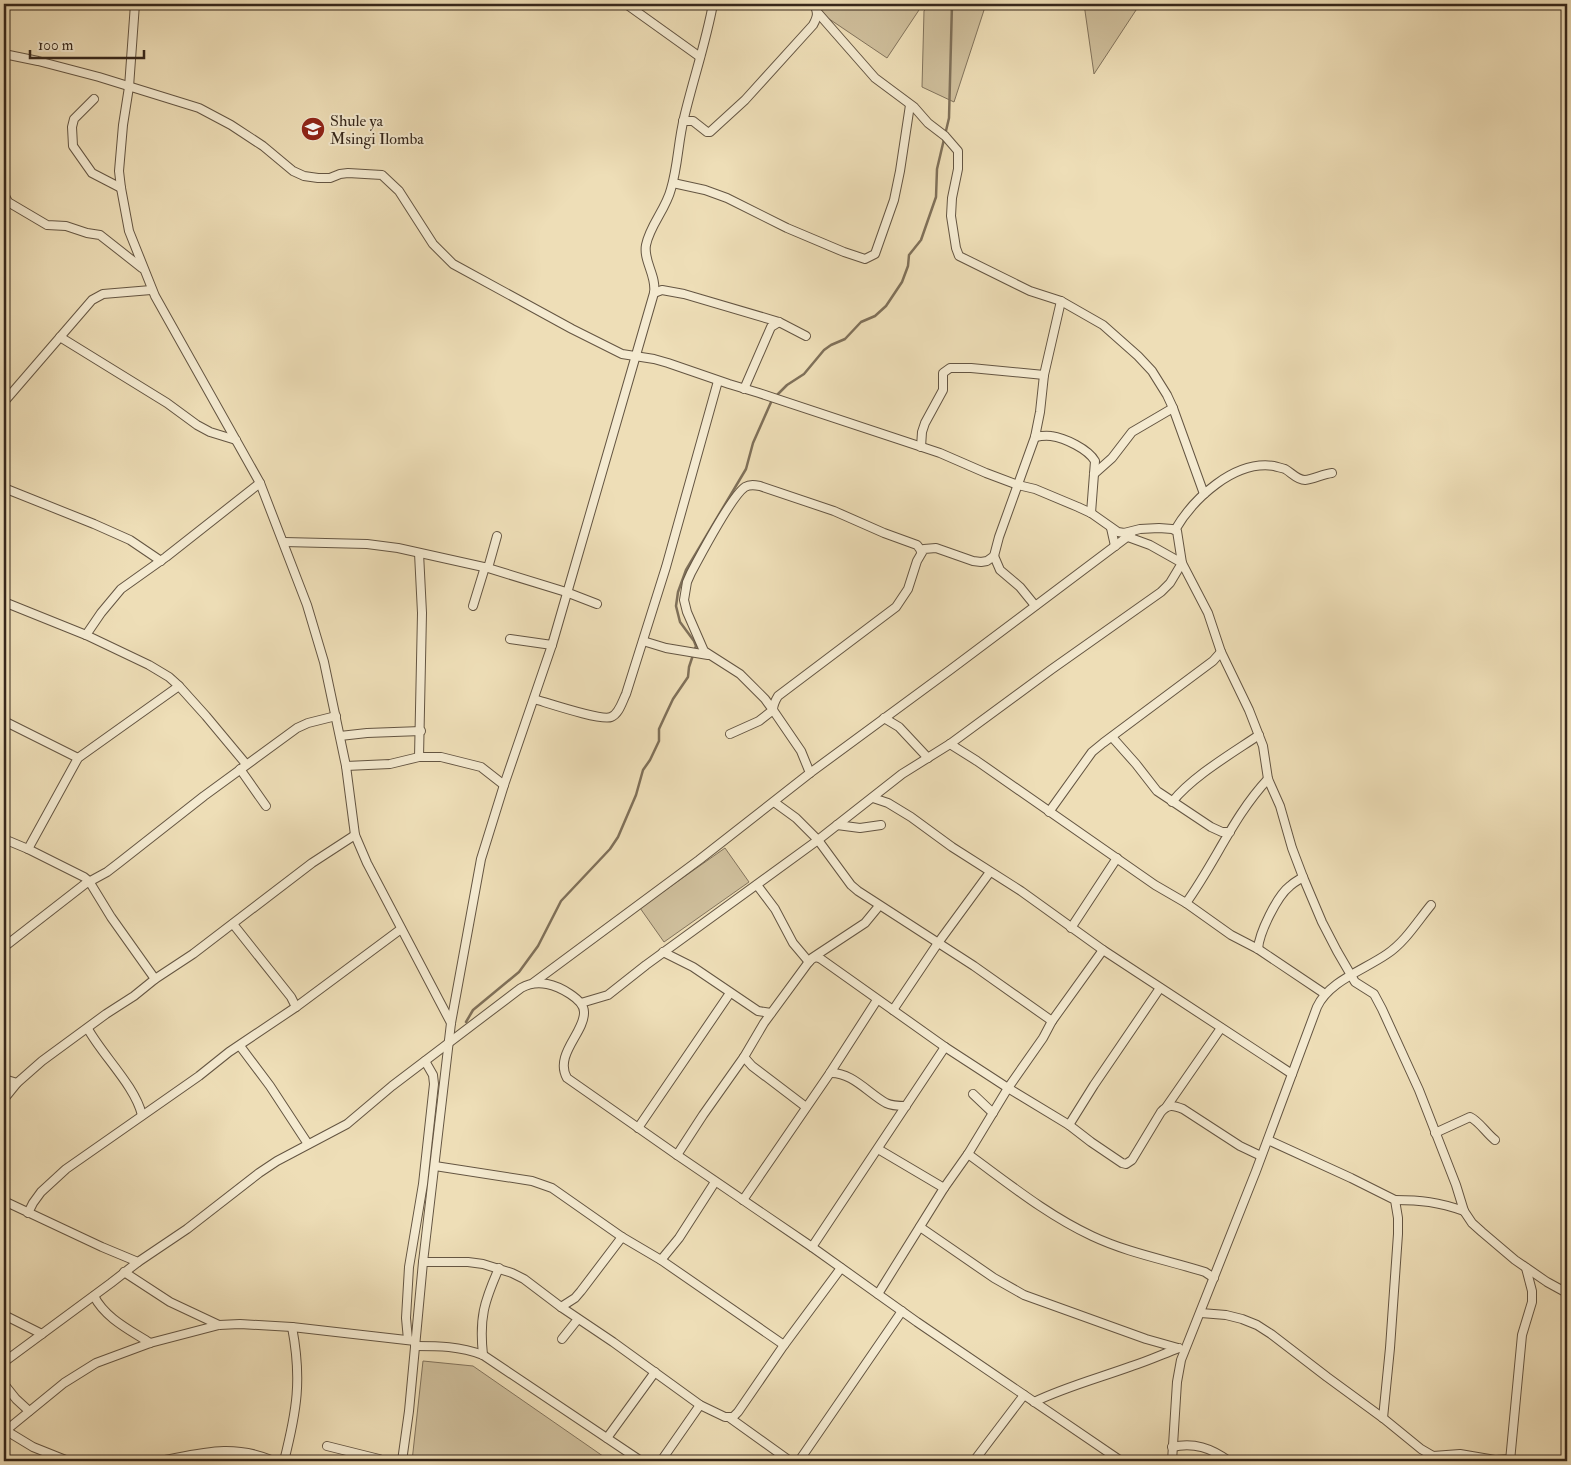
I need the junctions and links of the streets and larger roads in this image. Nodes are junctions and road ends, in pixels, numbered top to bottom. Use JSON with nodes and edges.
{"nodes":[{"id":1,"x":135,"y":4,"type":"edge"},
{"id":2,"x":626,"y":4,"type":"edge"},
{"id":3,"x":713,"y":4,"type":"edge"},
{"id":4,"x":814,"y":4,"type":"edge"},
{"id":5,"x":818,"y":13,"type":"junction"},
{"id":6,"x":4,"y":54,"type":"edge"},
{"id":7,"x":700,"y":57,"type":"junction"},
{"id":8,"x":129,"y":86,"type":"junction"},
{"id":9,"x":94,"y":99,"type":"dead end"},
{"id":10,"x":910,"y":105,"type":"junction"},
{"id":11,"x":683,"y":121,"type":"junction"},
{"id":12,"x":673,"y":183,"type":"junction"},
{"id":13,"x":121,"y":188,"type":"junction"},
{"id":14,"x":4,"y":194,"type":"edge"},
{"id":15,"x":145,"y":271,"type":"junction"},
{"id":16,"x":151,"y":290,"type":"junction"},
{"id":17,"x":654,"y":293,"type":"junction"},
{"id":18,"x":1061,"y":302,"type":"junction"},
{"id":19,"x":778,"y":322,"type":"junction"},
{"id":20,"x":806,"y":336,"type":"dead end"},
{"id":21,"x":60,"y":337,"type":"junction"},
{"id":22,"x":635,"y":356,"type":"junction"},
{"id":23,"x":1044,"y":375,"type":"junction"},
{"id":24,"x":718,"y":381,"type":"junction"},
{"id":25,"x":744,"y":389,"type":"junction"},
{"id":26,"x":4,"y":402,"type":"edge"},
{"id":27,"x":1173,"y":408,"type":"junction"},
{"id":28,"x":1035,"y":437,"type":"junction"},
{"id":29,"x":236,"y":440,"type":"junction"},
{"id":30,"x":921,"y":447,"type":"junction"},
{"id":31,"x":1332,"y":473,"type":"dead end"},
{"id":32,"x":1094,"y":474,"type":"junction"},
{"id":33,"x":260,"y":483,"type":"junction"},
{"id":34,"x":1018,"y":485,"type":"junction"},
{"id":35,"x":4,"y":488,"type":"edge"},
{"id":36,"x":1204,"y":494,"type":"junction"},
{"id":37,"x":1091,"y":513,"type":"junction"},
{"id":38,"x":1111,"y":528,"type":"junction"},
{"id":39,"x":1134,"y":530,"type":"junction"},
{"id":40,"x":1175,"y":530,"type":"junction"},
{"id":41,"x":497,"y":536,"type":"dead end"},
{"id":42,"x":1128,"y":537,"type":"junction"},
{"id":43,"x":284,"y":542,"type":"junction"},
{"id":44,"x":1115,"y":546,"type":"junction"},
{"id":45,"x":921,"y":552,"type":"junction"},
{"id":46,"x":419,"y":553,"type":"junction"},
{"id":47,"x":994,"y":556,"type":"junction"},
{"id":48,"x":161,"y":561,"type":"junction"},
{"id":49,"x":1182,"y":563,"type":"junction"},
{"id":50,"x":486,"y":568,"type":"junction"},
{"id":51,"x":566,"y":592,"type":"junction"},
{"id":52,"x":4,"y":602,"type":"edge"},
{"id":53,"x":597,"y":604,"type":"dead end"},
{"id":54,"x":1036,"y":605,"type":"junction"},
{"id":55,"x":473,"y":606,"type":"dead end"},
{"id":56,"x":86,"y":635,"type":"junction"},
{"id":57,"x":510,"y":639,"type":"dead end"},
{"id":58,"x":643,"y":641,"type":"junction"},
{"id":59,"x":552,"y":645,"type":"junction"},
{"id":60,"x":1221,"y":652,"type":"junction"},
{"id":61,"x":708,"y":655,"type":"junction"},
{"id":62,"x":179,"y":686,"type":"junction"},
{"id":63,"x":534,"y":699,"type":"junction"},
{"id":64,"x":774,"y":710,"type":"junction"},
{"id":65,"x":336,"y":716,"type":"junction"},
{"id":66,"x":884,"y":718,"type":"junction"},
{"id":67,"x":4,"y":721,"type":"edge"},
{"id":68,"x":420,"y":731,"type":"junction"},
{"id":69,"x":730,"y":734,"type":"dead end"},
{"id":70,"x":1259,"y":735,"type":"junction"},
{"id":71,"x":340,"y":736,"type":"junction"},
{"id":72,"x":1112,"y":737,"type":"junction"},
{"id":73,"x":950,"y":744,"type":"junction"},
{"id":74,"x":419,"y":757,"type":"junction"},
{"id":75,"x":78,"y":758,"type":"junction"},
{"id":76,"x":928,"y":758,"type":"junction"},
{"id":77,"x":346,"y":766,"type":"junction"},
{"id":78,"x":243,"y":767,"type":"junction"},
{"id":79,"x":810,"y":773,"type":"junction"},
{"id":80,"x":1268,"y":779,"type":"junction"},
{"id":81,"x":504,"y":785,"type":"junction"},
{"id":82,"x":873,"y":798,"type":"junction"},
{"id":83,"x":774,"y":802,"type":"junction"},
{"id":84,"x":1172,"y":802,"type":"junction"},
{"id":85,"x":266,"y":806,"type":"dead end"},
{"id":86,"x":1049,"y":812,"type":"junction"},
{"id":87,"x":837,"y":825,"type":"junction"},
{"id":88,"x":881,"y":825,"type":"dead end"},
{"id":89,"x":1230,"y":832,"type":"junction"},
{"id":90,"x":355,"y":834,"type":"junction"},
{"id":91,"x":4,"y":839,"type":"edge"},
{"id":92,"x":818,"y":840,"type":"junction"},
{"id":93,"x":28,"y":849,"type":"junction"},
{"id":94,"x":1117,"y":858,"type":"junction"},
{"id":95,"x":990,"y":872,"type":"junction"},
{"id":96,"x":1303,"y":877,"type":"junction"},
{"id":97,"x":88,"y":881,"type":"junction"},
{"id":98,"x":757,"y":885,"type":"junction"},
{"id":99,"x":1186,"y":903,"type":"junction"},
{"id":100,"x":879,"y":906,"type":"junction"},
{"id":101,"x":1430,"y":906,"type":"dead end"},
{"id":102,"x":234,"y":924,"type":"junction"},
{"id":103,"x":1071,"y":928,"type":"junction"},
{"id":104,"x":401,"y":929,"type":"junction"},
{"id":105,"x":938,"y":944,"type":"junction"},
{"id":106,"x":4,"y":947,"type":"edge"},
{"id":107,"x":1258,"y":949,"type":"junction"},
{"id":108,"x":1102,"y":950,"type":"junction"},
{"id":109,"x":664,"y":952,"type":"junction"},
{"id":110,"x":811,"y":960,"type":"junction"},
{"id":111,"x":1351,"y":976,"type":"junction"},
{"id":112,"x":156,"y":978,"type":"junction"},
{"id":113,"x":532,"y":984,"type":"junction"},
{"id":114,"x":1160,"y":988,"type":"junction"},
{"id":115,"x":730,"y":993,"type":"junction"},
{"id":116,"x":1325,"y":994,"type":"junction"},
{"id":117,"x":877,"y":1000,"type":"junction"},
{"id":118,"x":581,"y":1003,"type":"junction"},
{"id":119,"x":296,"y":1007,"type":"junction"},
{"id":120,"x":893,"y":1010,"type":"junction"},
{"id":121,"x":758,"y":1012,"type":"junction"},
{"id":122,"x":771,"y":1013,"type":"junction"},
{"id":123,"x":1052,"y":1021,"type":"junction"},
{"id":124,"x":450,"y":1023,"type":"junction"},
{"id":125,"x":764,"y":1023,"type":"junction"},
{"id":126,"x":1221,"y":1028,"type":"junction"},
{"id":127,"x":88,"y":1029,"type":"junction"},
{"id":128,"x":449,"y":1043,"type":"junction"},
{"id":129,"x":240,"y":1046,"type":"junction"},
{"id":130,"x":945,"y":1047,"type":"junction"},
{"id":131,"x":744,"y":1057,"type":"junction"},
{"id":132,"x":425,"y":1060,"type":"junction"},
{"id":133,"x":830,"y":1073,"type":"junction"},
{"id":134,"x":1292,"y":1074,"type":"junction"},
{"id":135,"x":4,"y":1079,"type":"edge"},
{"id":136,"x":16,"y":1083,"type":"junction"},
{"id":137,"x":4,"y":1084,"type":"edge"},
{"id":138,"x":1008,"y":1088,"type":"junction"},
{"id":139,"x":973,"y":1094,"type":"dead end"},
{"id":140,"x":5,"y":1096,"type":"edge"},
{"id":141,"x":906,"y":1106,"type":"junction"},
{"id":142,"x":1167,"y":1106,"type":"junction"},
{"id":143,"x":806,"y":1107,"type":"junction"},
{"id":144,"x":993,"y":1113,"type":"junction"},
{"id":145,"x":142,"y":1115,"type":"junction"},
{"id":146,"x":1069,"y":1124,"type":"junction"},
{"id":147,"x":638,"y":1128,"type":"junction"},
{"id":148,"x":1435,"y":1133,"type":"junction"},
{"id":149,"x":1268,"y":1140,"type":"junction"},
{"id":150,"x":1495,"y":1140,"type":"dead end"},
{"id":151,"x":308,"y":1144,"type":"junction"},
{"id":152,"x":878,"y":1149,"type":"junction"},
{"id":153,"x":968,"y":1154,"type":"junction"},
{"id":154,"x":677,"y":1156,"type":"junction"},
{"id":155,"x":1261,"y":1156,"type":"junction"},
{"id":156,"x":435,"y":1166,"type":"junction"},
{"id":157,"x":715,"y":1182,"type":"junction"},
{"id":158,"x":944,"y":1188,"type":"junction"},
{"id":159,"x":743,"y":1200,"type":"junction"},
{"id":160,"x":1394,"y":1200,"type":"junction"},
{"id":161,"x":4,"y":1201,"type":"edge"},
{"id":162,"x":1464,"y":1211,"type":"junction"},
{"id":163,"x":28,"y":1213,"type":"junction"},
{"id":164,"x":920,"y":1227,"type":"junction"},
{"id":165,"x":622,"y":1237,"type":"junction"},
{"id":166,"x":812,"y":1247,"type":"junction"},
{"id":167,"x":661,"y":1260,"type":"junction"},
{"id":168,"x":138,"y":1262,"type":"junction"},
{"id":169,"x":423,"y":1262,"type":"junction"},
{"id":170,"x":499,"y":1268,"type":"junction"},
{"id":171,"x":841,"y":1268,"type":"junction"},
{"id":172,"x":1526,"y":1268,"type":"junction"},
{"id":173,"x":124,"y":1272,"type":"junction"},
{"id":174,"x":1214,"y":1278,"type":"junction"},
{"id":175,"x":1567,"y":1293,"type":"edge"},
{"id":176,"x":878,"y":1294,"type":"junction"},
{"id":177,"x":94,"y":1296,"type":"junction"},
{"id":178,"x":561,"y":1307,"type":"junction"},
{"id":179,"x":902,"y":1311,"type":"junction"},
{"id":180,"x":1201,"y":1313,"type":"junction"},
{"id":181,"x":4,"y":1315,"type":"edge"},
{"id":182,"x":578,"y":1318,"type":"junction"},
{"id":183,"x":218,"y":1325,"type":"junction"},
{"id":184,"x":292,"y":1327,"type":"junction"},
{"id":185,"x":42,"y":1334,"type":"junction"},
{"id":186,"x":562,"y":1339,"type":"dead end"},
{"id":187,"x":481,"y":1341,"type":"junction"},
{"id":188,"x":412,"y":1342,"type":"junction"},
{"id":189,"x":150,"y":1343,"type":"junction"},
{"id":190,"x":784,"y":1345,"type":"junction"},
{"id":191,"x":464,"y":1348,"type":"junction"},
{"id":192,"x":1182,"y":1348,"type":"junction"},
{"id":193,"x":482,"y":1355,"type":"junction"},
{"id":194,"x":4,"y":1362,"type":"edge"},
{"id":195,"x":655,"y":1372,"type":"junction"},
{"id":196,"x":4,"y":1384,"type":"edge"},
{"id":197,"x":1024,"y":1395,"type":"junction"},
{"id":198,"x":1034,"y":1402,"type":"junction"},
{"id":199,"x":700,"y":1405,"type":"junction"},
{"id":200,"x":29,"y":1411,"type":"junction"},
{"id":201,"x":730,"y":1418,"type":"junction"},
{"id":202,"x":1383,"y":1418,"type":"junction"},
{"id":203,"x":5,"y":1431,"type":"edge"},
{"id":204,"x":607,"y":1438,"type":"junction"},
{"id":205,"x":327,"y":1446,"type":"dead end"},
{"id":206,"x":1172,"y":1447,"type":"junction"},
{"id":207,"x":1433,"y":1459,"type":"edge"},
{"id":208,"x":976,"y":1460,"type":"edge"},
{"id":209,"x":1510,"y":1460,"type":"edge"},
{"id":210,"x":68,"y":1461,"type":"edge"},
{"id":211,"x":160,"y":1461,"type":"edge"},
{"id":212,"x":274,"y":1461,"type":"edge"},
{"id":213,"x":284,"y":1461,"type":"edge"},
{"id":214,"x":382,"y":1461,"type":"edge"},
{"id":215,"x":402,"y":1461,"type":"edge"},
{"id":216,"x":641,"y":1461,"type":"edge"},
{"id":217,"x":661,"y":1461,"type":"edge"},
{"id":218,"x":790,"y":1461,"type":"edge"},
{"id":219,"x":799,"y":1461,"type":"edge"},
{"id":220,"x":1121,"y":1461,"type":"edge"},
{"id":221,"x":1172,"y":1461,"type":"edge"},
{"id":222,"x":1229,"y":1461,"type":"edge"}],
"edges":[{"from":1,"to":8,"type":"street"},
{"from":2,"to":7,"type":"street"},
{"from":3,"to":7,"type":"street"},
{"from":4,"to":5,"type":"street"},
{"from":5,"to":10,"type":"street"},
{"from":5,"to":11,"type":"street"},
{"from":6,"to":8,"type":"street"},
{"from":7,"to":11,"type":"street"},
{"from":8,"to":13,"type":"street"},
{"from":8,"to":22,"type":"street"},
{"from":9,"to":13,"type":"street"},
{"from":10,"to":12,"type":"street"},
{"from":10,"to":18,"type":"street"},
{"from":11,"to":12,"type":"street"},
{"from":12,"to":17,"type":"street"},
{"from":13,"to":15,"type":"street"},
{"from":14,"to":15,"type":"street"},
{"from":15,"to":16,"type":"street"},
{"from":16,"to":21,"type":"street"},
{"from":16,"to":29,"type":"street"},
{"from":17,"to":19,"type":"street"},
{"from":17,"to":22,"type":"street"},
{"from":18,"to":23,"type":"street"},
{"from":18,"to":27,"type":"street"},
{"from":19,"to":20,"type":"street"},
{"from":19,"to":25,"type":"street"},
{"from":21,"to":26,"type":"street"},
{"from":21,"to":29,"type":"street"},
{"from":22,"to":24,"type":"street"},
{"from":22,"to":51,"type":"street"},
{"from":23,"to":28,"type":"street"},
{"from":23,"to":30,"type":"street"},
{"from":24,"to":25,"type":"street"},
{"from":24,"to":58,"type":"street"},
{"from":25,"to":30,"type":"street"},
{"from":27,"to":32,"type":"street"},
{"from":27,"to":36,"type":"street"},
{"from":28,"to":32,"type":"street"},
{"from":28,"to":34,"type":"street"},
{"from":29,"to":33,"type":"street"},
{"from":30,"to":34,"type":"street"},
{"from":31,"to":36,"type":"street"},
{"from":32,"to":37,"type":"street"},
{"from":33,"to":43,"type":"street"},
{"from":33,"to":48,"type":"street"},
{"from":34,"to":37,"type":"street"},
{"from":34,"to":47,"type":"street"},
{"from":35,"to":48,"type":"street"},
{"from":36,"to":40,"type":"street"},
{"from":37,"to":38,"type":"street"},
{"from":38,"to":39,"type":"street"},
{"from":38,"to":44,"type":"street"},
{"from":39,"to":40,"type":"street"},
{"from":39,"to":42,"type":"street"},
{"from":40,"to":49,"type":"street"},
{"from":41,"to":50,"type":"street"},
{"from":42,"to":44,"type":"street"},
{"from":42,"to":49,"type":"street"},
{"from":43,"to":46,"type":"street"},
{"from":43,"to":65,"type":"street"},
{"from":44,"to":54,"type":"street"},
{"from":45,"to":47,"type":"street"},
{"from":45,"to":61,"type":"street"},
{"from":45,"to":64,"type":"street"},
{"from":46,"to":50,"type":"street"},
{"from":46,"to":68,"type":"street"},
{"from":47,"to":54,"type":"street"},
{"from":48,"to":56,"type":"street"},
{"from":49,"to":60,"type":"street"},
{"from":49,"to":73,"type":"street"},
{"from":50,"to":51,"type":"street"},
{"from":50,"to":55,"type":"street"},
{"from":51,"to":53,"type":"street"},
{"from":51,"to":59,"type":"street"},
{"from":52,"to":56,"type":"street"},
{"from":54,"to":66,"type":"street"},
{"from":56,"to":62,"type":"street"},
{"from":57,"to":59,"type":"street"},
{"from":58,"to":61,"type":"street"},
{"from":58,"to":63,"type":"street"},
{"from":59,"to":63,"type":"street"},
{"from":60,"to":70,"type":"street"},
{"from":60,"to":72,"type":"street"},
{"from":61,"to":64,"type":"street"},
{"from":62,"to":75,"type":"street"},
{"from":62,"to":78,"type":"street"},
{"from":63,"to":81,"type":"street"},
{"from":64,"to":69,"type":"street"},
{"from":64,"to":79,"type":"street"},
{"from":65,"to":71,"type":"street"},
{"from":65,"to":78,"type":"street"},
{"from":66,"to":76,"type":"street"},
{"from":66,"to":79,"type":"street"},
{"from":67,"to":75,"type":"street"},
{"from":68,"to":71,"type":"street"},
{"from":68,"to":74,"type":"street"},
{"from":70,"to":80,"type":"street"},
{"from":70,"to":84,"type":"street"},
{"from":71,"to":77,"type":"street"},
{"from":72,"to":84,"type":"street"},
{"from":72,"to":86,"type":"street"},
{"from":73,"to":76,"type":"street"},
{"from":73,"to":86,"type":"street"},
{"from":74,"to":77,"type":"street"},
{"from":74,"to":81,"type":"street"},
{"from":75,"to":93,"type":"street"},
{"from":76,"to":82,"type":"street"},
{"from":77,"to":90,"type":"street"},
{"from":78,"to":85,"type":"street"},
{"from":78,"to":97,"type":"street"},
{"from":79,"to":83,"type":"street"},
{"from":80,"to":89,"type":"street"},
{"from":80,"to":96,"type":"street"},
{"from":81,"to":124,"type":"street"},
{"from":82,"to":87,"type":"street"},
{"from":82,"to":95,"type":"street"},
{"from":83,"to":92,"type":"street"},
{"from":83,"to":113,"type":"street"},
{"from":84,"to":89,"type":"street"},
{"from":86,"to":94,"type":"street"},
{"from":87,"to":88,"type":"street"},
{"from":87,"to":92,"type":"street"},
{"from":89,"to":99,"type":"street"},
{"from":90,"to":102,"type":"street"},
{"from":90,"to":104,"type":"street"},
{"from":91,"to":93,"type":"street"},
{"from":92,"to":98,"type":"street"},
{"from":92,"to":100,"type":"street"},
{"from":93,"to":97,"type":"street"},
{"from":94,"to":99,"type":"street"},
{"from":94,"to":103,"type":"street"},
{"from":95,"to":103,"type":"street"},
{"from":95,"to":105,"type":"street"},
{"from":96,"to":107,"type":"street"},
{"from":96,"to":111,"type":"street"},
{"from":97,"to":106,"type":"street"},
{"from":97,"to":112,"type":"street"},
{"from":98,"to":109,"type":"street"},
{"from":98,"to":110,"type":"street"},
{"from":99,"to":107,"type":"street"},
{"from":100,"to":105,"type":"street"},
{"from":100,"to":110,"type":"street"},
{"from":101,"to":111,"type":"street"},
{"from":102,"to":112,"type":"street"},
{"from":102,"to":119,"type":"street"},
{"from":103,"to":108,"type":"street"},
{"from":104,"to":119,"type":"street"},
{"from":104,"to":124,"type":"street"},
{"from":105,"to":120,"type":"street"},
{"from":105,"to":123,"type":"street"},
{"from":107,"to":116,"type":"street"},
{"from":108,"to":114,"type":"street"},
{"from":108,"to":123,"type":"street"},
{"from":109,"to":115,"type":"street"},
{"from":109,"to":118,"type":"street"},
{"from":110,"to":117,"type":"street"},
{"from":110,"to":122,"type":"street"},
{"from":111,"to":116,"type":"street"},
{"from":111,"to":148,"type":"street"},
{"from":112,"to":127,"type":"street"},
{"from":113,"to":118,"type":"street"},
{"from":113,"to":128,"type":"street"},
{"from":114,"to":126,"type":"street"},
{"from":114,"to":146,"type":"street"},
{"from":115,"to":121,"type":"street"},
{"from":115,"to":147,"type":"street"},
{"from":116,"to":134,"type":"street"},
{"from":117,"to":120,"type":"street"},
{"from":117,"to":133,"type":"street"},
{"from":118,"to":147,"type":"street"},
{"from":119,"to":129,"type":"street"},
{"from":120,"to":130,"type":"street"},
{"from":121,"to":122,"type":"street"},
{"from":121,"to":125,"type":"street"},
{"from":122,"to":125,"type":"street"},
{"from":123,"to":138,"type":"street"},
{"from":124,"to":128,"type":"street"},
{"from":125,"to":131,"type":"street"},
{"from":126,"to":134,"type":"street"},
{"from":126,"to":142,"type":"street"},
{"from":127,"to":136,"type":"street"},
{"from":127,"to":145,"type":"street"},
{"from":128,"to":132,"type":"street"},
{"from":128,"to":156,"type":"street"},
{"from":129,"to":145,"type":"street"},
{"from":129,"to":151,"type":"street"},
{"from":130,"to":138,"type":"street"},
{"from":130,"to":141,"type":"street"},
{"from":131,"to":143,"type":"street"},
{"from":131,"to":154,"type":"street"},
{"from":132,"to":151,"type":"street"},
{"from":132,"to":188,"type":"street"},
{"from":133,"to":141,"type":"street"},
{"from":133,"to":143,"type":"street"},
{"from":134,"to":149,"type":"street"},
{"from":135,"to":136,"type":"street"},
{"from":136,"to":140,"type":"street"},
{"from":137,"to":140,"type":"street"},
{"from":138,"to":144,"type":"street"},
{"from":138,"to":146,"type":"street"},
{"from":139,"to":144,"type":"street"},
{"from":141,"to":152,"type":"street"},
{"from":142,"to":146,"type":"street"},
{"from":142,"to":155,"type":"street"},
{"from":143,"to":159,"type":"street"},
{"from":144,"to":153,"type":"street"},
{"from":145,"to":163,"type":"street"},
{"from":147,"to":154,"type":"street"},
{"from":148,"to":150,"type":"street"},
{"from":148,"to":162,"type":"street"},
{"from":149,"to":155,"type":"street"},
{"from":149,"to":160,"type":"street"},
{"from":151,"to":168,"type":"street"},
{"from":152,"to":158,"type":"street"},
{"from":152,"to":166,"type":"street"},
{"from":153,"to":158,"type":"street"},
{"from":153,"to":174,"type":"street"},
{"from":154,"to":157,"type":"street"},
{"from":155,"to":174,"type":"street"},
{"from":156,"to":165,"type":"street"},
{"from":156,"to":169,"type":"street"},
{"from":157,"to":159,"type":"street"},
{"from":157,"to":167,"type":"street"},
{"from":158,"to":164,"type":"street"},
{"from":159,"to":166,"type":"street"},
{"from":160,"to":162,"type":"street"},
{"from":160,"to":202,"type":"street"},
{"from":161,"to":163,"type":"street"},
{"from":162,"to":172,"type":"street"},
{"from":163,"to":168,"type":"street"},
{"from":164,"to":176,"type":"street"},
{"from":164,"to":192,"type":"street"},
{"from":165,"to":167,"type":"street"},
{"from":165,"to":178,"type":"street"},
{"from":166,"to":171,"type":"street"},
{"from":167,"to":190,"type":"street"},
{"from":168,"to":173,"type":"street"},
{"from":169,"to":170,"type":"street"},
{"from":169,"to":188,"type":"street"},
{"from":170,"to":178,"type":"street"},
{"from":170,"to":187,"type":"street"},
{"from":171,"to":176,"type":"street"},
{"from":171,"to":190,"type":"street"},
{"from":172,"to":175,"type":"street"},
{"from":172,"to":209,"type":"street"},
{"from":173,"to":177,"type":"street"},
{"from":173,"to":183,"type":"street"},
{"from":174,"to":180,"type":"street"},
{"from":176,"to":179,"type":"street"},
{"from":177,"to":185,"type":"street"},
{"from":177,"to":189,"type":"street"},
{"from":178,"to":182,"type":"street"},
{"from":179,"to":197,"type":"street"},
{"from":179,"to":219,"type":"street"},
{"from":180,"to":192,"type":"street"},
{"from":180,"to":202,"type":"street"},
{"from":181,"to":185,"type":"street"},
{"from":182,"to":186,"type":"street"},
{"from":182,"to":195,"type":"street"},
{"from":183,"to":184,"type":"street"},
{"from":183,"to":189,"type":"street"},
{"from":184,"to":188,"type":"street"},
{"from":184,"to":213,"type":"street"},
{"from":185,"to":194,"type":"street"},
{"from":187,"to":191,"type":"street"},
{"from":187,"to":193,"type":"street"},
{"from":188,"to":191,"type":"street"},
{"from":188,"to":215,"type":"street"},
{"from":189,"to":200,"type":"street"},
{"from":190,"to":201,"type":"street"},
{"from":191,"to":193,"type":"street"},
{"from":192,"to":198,"type":"street"},
{"from":192,"to":206,"type":"street"},
{"from":193,"to":204,"type":"street"},
{"from":195,"to":199,"type":"street"},
{"from":195,"to":204,"type":"street"},
{"from":196,"to":200,"type":"street"},
{"from":197,"to":198,"type":"street"},
{"from":197,"to":208,"type":"street"},
{"from":198,"to":220,"type":"street"},
{"from":199,"to":201,"type":"street"},
{"from":199,"to":217,"type":"street"},
{"from":200,"to":203,"type":"street"},
{"from":201,"to":218,"type":"street"},
{"from":202,"to":207,"type":"street"},
{"from":203,"to":210,"type":"street"},
{"from":204,"to":216,"type":"street"},
{"from":205,"to":214,"type":"street"},
{"from":206,"to":221,"type":"street"},
{"from":206,"to":222,"type":"street"},
{"from":207,"to":209,"type":"street"},
{"from":211,"to":212,"type":"street"}]}
